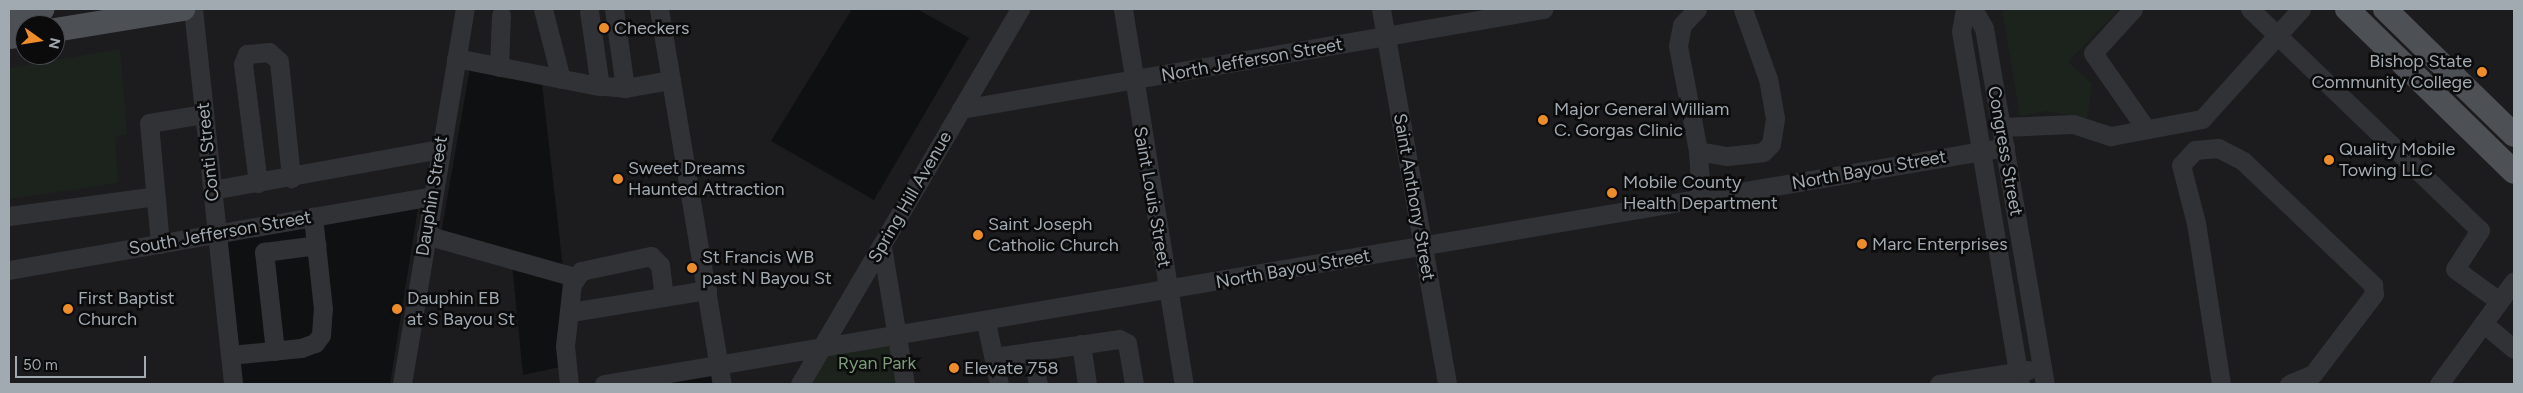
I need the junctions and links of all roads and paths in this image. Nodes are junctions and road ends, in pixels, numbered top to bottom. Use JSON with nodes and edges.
{"nodes":[{"id":1,"x":42,"y":9,"type":"edge"},
{"id":2,"x":183,"y":9,"type":"edge"},
{"id":3,"x":192,"y":9,"type":"edge"},
{"id":4,"x":464,"y":9,"type":"edge"},
{"id":5,"x":543,"y":9,"type":"edge"},
{"id":6,"x":614,"y":9,"type":"edge"},
{"id":7,"x":659,"y":9,"type":"edge"},
{"id":8,"x":1020,"y":9,"type":"edge"},
{"id":9,"x":1123,"y":9,"type":"edge"},
{"id":10,"x":1381,"y":9,"type":"edge"},
{"id":11,"x":1543,"y":9,"type":"edge"},
{"id":12,"x":1697,"y":9,"type":"edge"},
{"id":13,"x":1743,"y":9,"type":"edge"},
{"id":14,"x":1965,"y":9,"type":"edge"},
{"id":15,"x":1973,"y":9,"type":"edge"},
{"id":16,"x":2133,"y":9,"type":"edge"},
{"id":17,"x":2250,"y":9,"type":"edge"},
{"id":18,"x":2301,"y":9,"type":"edge"},
{"id":19,"x":2346,"y":9,"type":"edge"},
{"id":20,"x":2385,"y":9,"type":"edge"},
{"id":21,"x":589,"y":12,"type":"dead end"},
{"id":22,"x":9,"y":15,"type":"edge"},
{"id":23,"x":501,"y":15,"type":"dead end"},
{"id":24,"x":65,"y":28,"type":"edge"},
{"id":25,"x":2276,"y":34,"type":"junction"},
{"id":26,"x":1386,"y":36,"type":"junction"},
{"id":27,"x":456,"y":58,"type":"junction"},
{"id":28,"x":499,"y":67,"type":"junction"},
{"id":29,"x":561,"y":79,"type":"junction"},
{"id":30,"x":671,"y":80,"type":"junction"},
{"id":31,"x":1133,"y":81,"type":"junction"},
{"id":32,"x":600,"y":86,"type":"junction"},
{"id":33,"x":625,"y":88,"type":"junction"},
{"id":34,"x":961,"y":109,"type":"junction"},
{"id":35,"x":204,"y":114,"type":"junction"},
{"id":36,"x":2001,"y":127,"type":"junction"},
{"id":37,"x":2146,"y":129,"type":"junction"},
{"id":38,"x":2514,"y":135,"type":"edge"},
{"id":39,"x":2004,"y":147,"type":"junction"},
{"id":40,"x":440,"y":149,"type":"junction"},
{"id":41,"x":1698,"y":151,"type":"junction"},
{"id":42,"x":1981,"y":151,"type":"junction"},
{"id":43,"x":2514,"y":172,"type":"edge"},
{"id":44,"x":292,"y":178,"type":"junction"},
{"id":45,"x":258,"y":183,"type":"junction"},
{"id":46,"x":212,"y":190,"type":"junction"},
{"id":47,"x":156,"y":196,"type":"junction"},
{"id":48,"x":432,"y":196,"type":"junction"},
{"id":49,"x":1701,"y":199,"type":"junction"},
{"id":50,"x":9,"y":216,"type":"edge"},
{"id":51,"x":313,"y":217,"type":"junction"},
{"id":52,"x":217,"y":234,"type":"junction"},
{"id":53,"x":426,"y":235,"type":"junction"},
{"id":54,"x":160,"y":244,"type":"junction"},
{"id":55,"x":317,"y":245,"type":"junction"},
{"id":56,"x":882,"y":246,"type":"junction"},
{"id":57,"x":1423,"y":246,"type":"junction"},
{"id":58,"x":9,"y":270,"type":"edge"},
{"id":59,"x":574,"y":277,"type":"junction"},
{"id":60,"x":2514,"y":281,"type":"edge"},
{"id":61,"x":707,"y":290,"type":"junction"},
{"id":62,"x":1168,"y":291,"type":"junction"},
{"id":63,"x":664,"y":297,"type":"junction"},
{"id":64,"x":2499,"y":301,"type":"junction"},
{"id":65,"x":571,"y":312,"type":"junction"},
{"id":66,"x":986,"y":322,"type":"junction"},
{"id":67,"x":2483,"y":323,"type":"junction"},
{"id":68,"x":897,"y":338,"type":"junction"},
{"id":69,"x":1081,"y":344,"type":"junction"},
{"id":70,"x":820,"y":350,"type":"junction"},
{"id":71,"x":2514,"y":350,"type":"edge"},
{"id":72,"x":275,"y":351,"type":"junction"},
{"id":73,"x":1032,"y":351,"type":"junction"},
{"id":74,"x":230,"y":355,"type":"junction"},
{"id":75,"x":994,"y":357,"type":"junction"},
{"id":76,"x":720,"y":375,"type":"edge"},
{"id":77,"x":2043,"y":376,"type":"edge"},
{"id":78,"x":2019,"y":378,"type":"edge"},
{"id":79,"x":233,"y":384,"type":"edge"},
{"id":80,"x":402,"y":384,"type":"edge"},
{"id":81,"x":569,"y":384,"type":"edge"},
{"id":82,"x":604,"y":384,"type":"edge"},
{"id":83,"x":800,"y":384,"type":"edge"},
{"id":84,"x":905,"y":384,"type":"edge"},
{"id":85,"x":999,"y":384,"type":"edge"},
{"id":86,"x":1038,"y":384,"type":"edge"},
{"id":87,"x":1088,"y":384,"type":"edge"},
{"id":88,"x":1134,"y":384,"type":"edge"},
{"id":89,"x":1184,"y":384,"type":"edge"},
{"id":90,"x":1447,"y":384,"type":"edge"},
{"id":91,"x":1939,"y":384,"type":"edge"},
{"id":92,"x":2221,"y":384,"type":"edge"},
{"id":93,"x":2289,"y":384,"type":"edge"},
{"id":94,"x":2439,"y":384,"type":"edge"}],
"edges":[{"from":1,"to":22,"type":"main road"},
{"from":2,"to":24,"type":"main road"},
{"from":3,"to":35,"type":"street","name":"Conti Street"},
{"from":4,"to":27,"type":"street","name":"Dauphin Street"},
{"from":5,"to":29,"type":"street"},
{"from":6,"to":33,"type":"street"},
{"from":7,"to":30,"type":"street"},
{"from":8,"to":34,"type":"street","name":"Spring Hill Avenue"},
{"from":9,"to":31,"type":"street","name":"Saint Louis Street"},
{"from":10,"to":26,"type":"street","name":"Saint Anthony Street"},
{"from":11,"to":26,"type":"street","name":"North Jefferson Street"},
{"from":12,"to":41,"type":"street"},
{"from":13,"to":41,"type":"street"},
{"from":14,"to":42,"type":"street","name":"Congress Street"},
{"from":15,"to":36,"type":"street","name":"Congress Street"},
{"from":16,"to":37,"type":"street"},
{"from":17,"to":25,"type":"street"},
{"from":18,"to":25,"type":"street"},
{"from":19,"to":43,"type":"main road"},
{"from":20,"to":38,"type":"main road"},
{"from":21,"to":32,"type":"street"},
{"from":23,"to":28,"type":"street"},
{"from":25,"to":37,"type":"street"},
{"from":25,"to":64,"type":"street"},
{"from":26,"to":31,"type":"street","name":"North Jefferson Street"},
{"from":26,"to":57,"type":"street","name":"Saint Anthony Street"},
{"from":27,"to":28,"type":"street"},
{"from":27,"to":40,"type":"street","name":"Dauphin Street"},
{"from":28,"to":29,"type":"street"},
{"from":29,"to":32,"type":"street"},
{"from":30,"to":33,"type":"street"},
{"from":30,"to":61,"type":"street"},
{"from":31,"to":34,"type":"street","name":"North Jefferson Street"},
{"from":31,"to":62,"type":"street","name":"Saint Louis Street"},
{"from":32,"to":33,"type":"street"},
{"from":34,"to":56,"type":"street","name":"Spring Hill Avenue"},
{"from":35,"to":46,"type":"street","name":"Conti Street"},
{"from":35,"to":47,"type":"street"},
{"from":36,"to":37,"type":"street"},
{"from":36,"to":39,"type":"street","name":"Congress Street"},
{"from":39,"to":42,"type":"street","name":"North Bayou Street"},
{"from":39,"to":77,"type":"street","name":"Congress Street"},
{"from":40,"to":44,"type":"street"},
{"from":40,"to":48,"type":"street","name":"Dauphin Street"},
{"from":41,"to":49,"type":"street"},
{"from":42,"to":49,"type":"street","name":"North Bayou Street"},
{"from":42,"to":78,"type":"street","name":"Congress Street"},
{"from":44,"to":45,"type":"street"},
{"from":44,"to":45,"type":"street"},
{"from":45,"to":46,"type":"street"},
{"from":46,"to":52,"type":"street","name":"Conti Street"},
{"from":47,"to":50,"type":"street"},
{"from":47,"to":54,"type":"street"},
{"from":48,"to":51,"type":"street","name":"South Jefferson Street"},
{"from":48,"to":53,"type":"street","name":"Dauphin Street"},
{"from":49,"to":57,"type":"street","name":"North Bayou Street"},
{"from":51,"to":52,"type":"street","name":"South Jefferson Street"},
{"from":51,"to":55,"type":"street"},
{"from":52,"to":54,"type":"street","name":"South Jefferson Street"},
{"from":52,"to":74,"type":"street","name":"Conti Street"},
{"from":53,"to":59,"type":"street"},
{"from":53,"to":80,"type":"street","name":"Dauphin Street"},
{"from":54,"to":58,"type":"street","name":"South Jefferson Street"},
{"from":55,"to":72,"type":"street"},
{"from":55,"to":72,"type":"street"},
{"from":56,"to":68,"type":"street"},
{"from":56,"to":70,"type":"street","name":"Spring Hill Avenue"},
{"from":57,"to":62,"type":"street","name":"North Bayou Street"},
{"from":57,"to":90,"type":"street","name":"Saint Anthony Street"},
{"from":59,"to":63,"type":"street"},
{"from":59,"to":65,"type":"street"},
{"from":60,"to":64,"type":"street"},
{"from":61,"to":63,"type":"street"},
{"from":61,"to":76,"type":"street"},
{"from":62,"to":66,"type":"street","name":"North Bayou Street"},
{"from":62,"to":89,"type":"street","name":"Saint Louis Street"},
{"from":63,"to":65,"type":"street"},
{"from":64,"to":67,"type":"street"},
{"from":65,"to":81,"type":"street"},
{"from":66,"to":68,"type":"street","name":"North Bayou Street"},
{"from":66,"to":75,"type":"street"},
{"from":67,"to":71,"type":"street"},
{"from":67,"to":94,"type":"street"},
{"from":68,"to":70,"type":"street","name":"North Bayou Street"},
{"from":68,"to":84,"type":"street"},
{"from":69,"to":73,"type":"street"},
{"from":69,"to":87,"type":"street"},
{"from":69,"to":88,"type":"street"},
{"from":70,"to":76,"type":"street","name":"North Bayou Street"},
{"from":70,"to":83,"type":"street","name":"Spring Hill Avenue"},
{"from":72,"to":74,"type":"street"},
{"from":73,"to":75,"type":"street"},
{"from":73,"to":86,"type":"street"},
{"from":74,"to":79,"type":"street","name":"Conti Street"},
{"from":75,"to":85,"type":"street"},
{"from":76,"to":82,"type":"street","name":"North Bayou Street"},
{"from":77,"to":78,"type":"street"},
{"from":78,"to":91,"type":"street"},
{"from":92,"to":93,"type":"street"}]}
